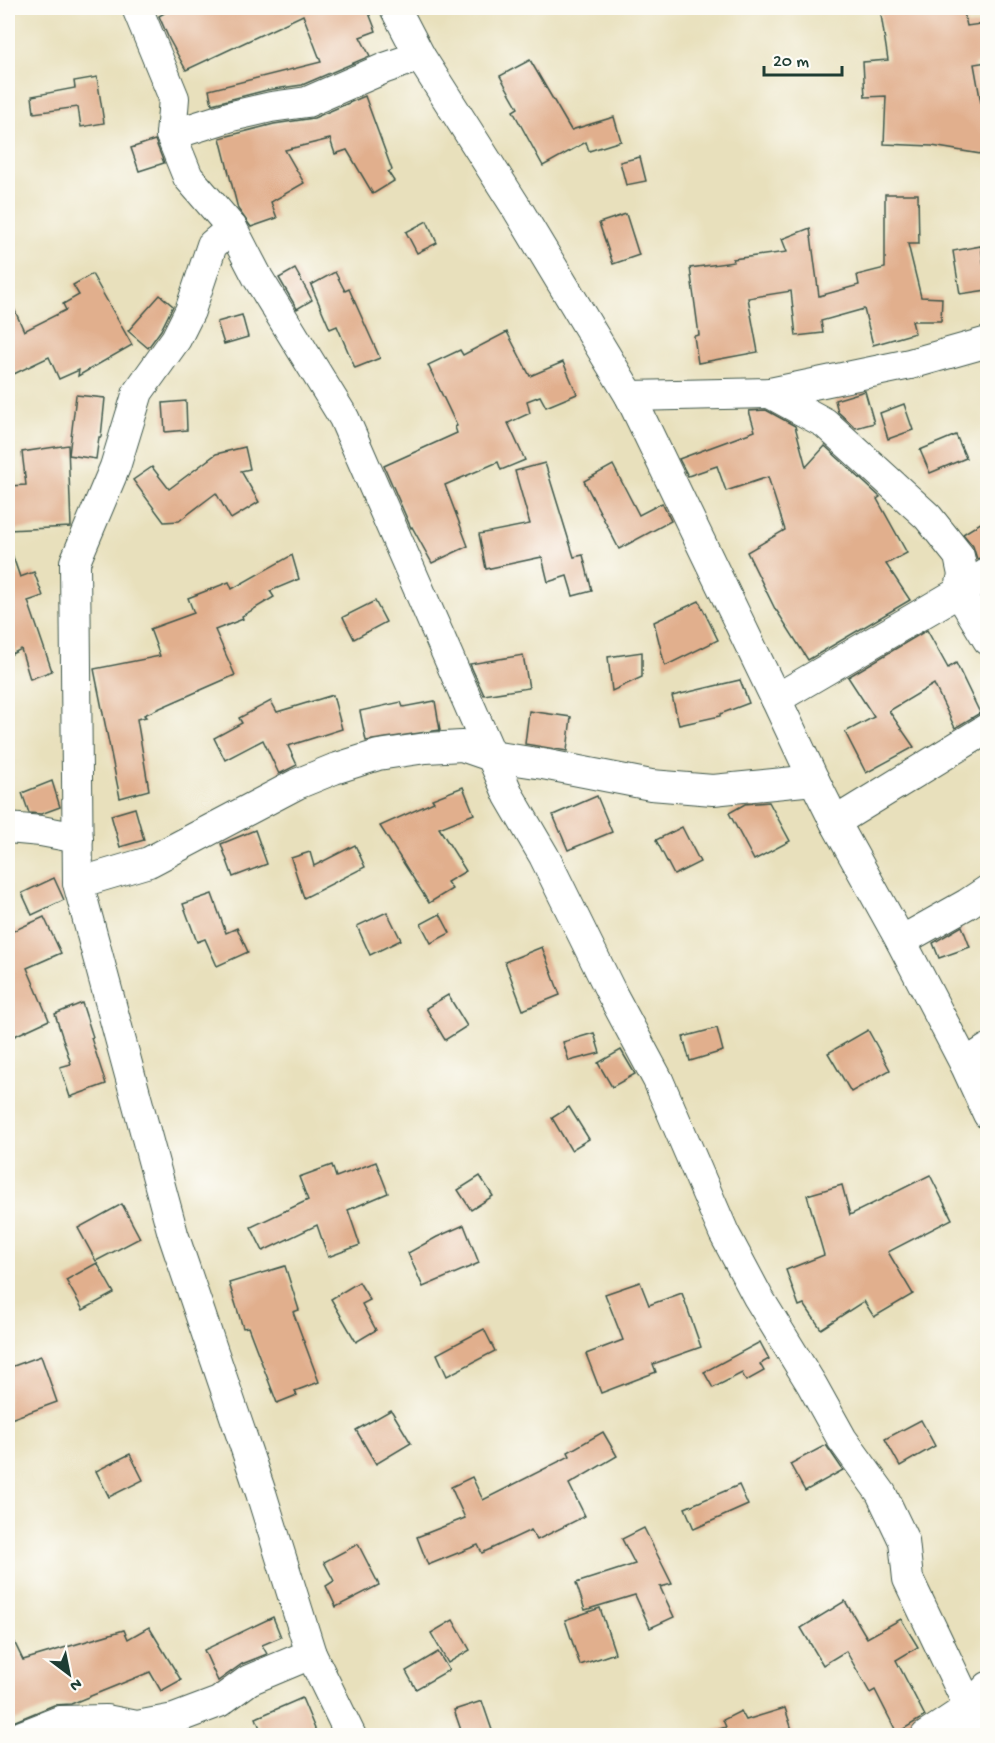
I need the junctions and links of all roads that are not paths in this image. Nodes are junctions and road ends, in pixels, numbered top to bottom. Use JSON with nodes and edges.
{"nodes":[{"id":1,"x":137,"y":8,"type":"edge"},
{"id":2,"x":395,"y":8,"type":"edge"},
{"id":3,"x":420,"y":56,"type":"junction"},
{"id":4,"x":171,"y":135,"type":"junction"},
{"id":5,"x":232,"y":228,"type":"junction"},
{"id":6,"x":987,"y":342,"type":"edge"},
{"id":7,"x":770,"y":393,"type":"junction"},
{"id":8,"x":630,"y":396,"type":"junction"},
{"id":9,"x":987,"y":573,"type":"edge"},
{"id":10,"x":959,"y":592,"type":"junction"},
{"id":11,"x":987,"y":640,"type":"edge"},
{"id":12,"x":777,"y":699,"type":"junction"},
{"id":13,"x":987,"y":728,"type":"edge"},
{"id":14,"x":491,"y":756,"type":"junction"},
{"id":15,"x":813,"y":780,"type":"junction"},
{"id":16,"x":834,"y":822,"type":"junction"},
{"id":17,"x":8,"y":828,"type":"edge"},
{"id":18,"x":78,"y":838,"type":"junction"},
{"id":19,"x":78,"y":883,"type":"junction"},
{"id":20,"x":987,"y":890,"type":"edge"},
{"id":21,"x":901,"y":940,"type":"junction"},
{"id":22,"x":976,"y":1057,"type":"edge"},
{"id":23,"x":987,"y":1114,"type":"edge"},
{"id":24,"x":311,"y":1654,"type":"junction"},
{"id":25,"x":978,"y":1697,"type":"edge"},
{"id":26,"x":22,"y":1736,"type":"edge"},
{"id":27,"x":351,"y":1736,"type":"edge"},
{"id":28,"x":926,"y":1736,"type":"edge"},
{"id":29,"x":983,"y":1736,"type":"edge"}],
"edges":[{"from":1,"to":4,"type":"street"},
{"from":2,"to":3,"type":"street"},
{"from":3,"to":4,"type":"street"},
{"from":3,"to":8,"type":"street"},
{"from":4,"to":5,"type":"street"},
{"from":5,"to":14,"type":"street"},
{"from":5,"to":18,"type":"street"},
{"from":6,"to":7,"type":"street"},
{"from":7,"to":8,"type":"street"},
{"from":7,"to":10,"type":"street"},
{"from":8,"to":12,"type":"street"},
{"from":9,"to":10,"type":"street"},
{"from":10,"to":11,"type":"street"},
{"from":10,"to":12,"type":"street"},
{"from":12,"to":15,"type":"street"},
{"from":13,"to":16,"type":"street"},
{"from":14,"to":15,"type":"street"},
{"from":14,"to":19,"type":"street"},
{"from":14,"to":25,"type":"street"},
{"from":15,"to":16,"type":"street"},
{"from":16,"to":21,"type":"street"},
{"from":17,"to":18,"type":"street"},
{"from":18,"to":19,"type":"street"},
{"from":19,"to":24,"type":"street"},
{"from":20,"to":21,"type":"street"},
{"from":21,"to":22,"type":"street"},
{"from":22,"to":23,"type":"street"},
{"from":24,"to":26,"type":"street"},
{"from":24,"to":27,"type":"street"},
{"from":25,"to":28,"type":"street"},
{"from":25,"to":29,"type":"street"}]}
